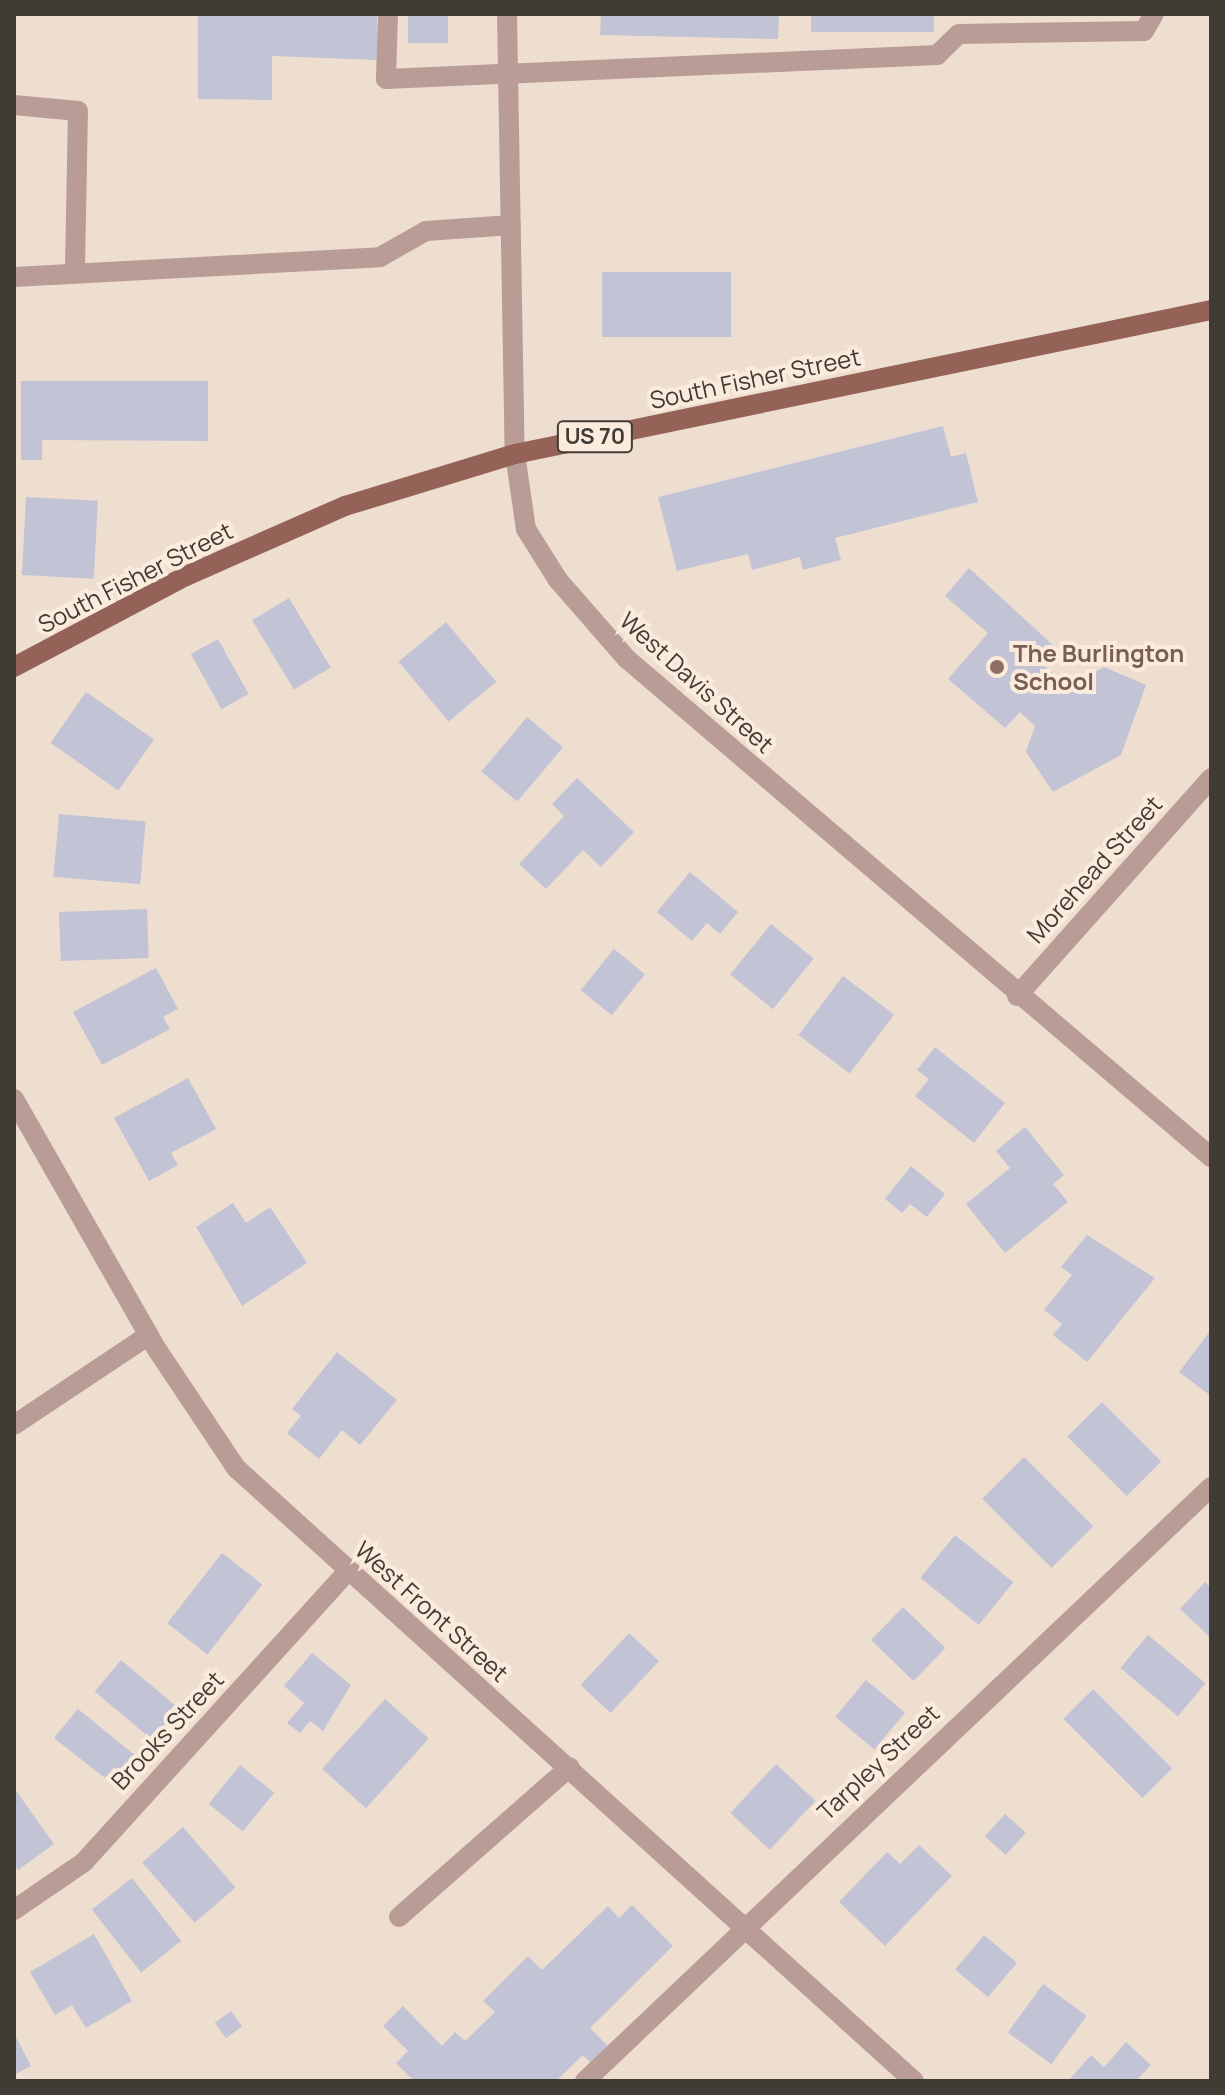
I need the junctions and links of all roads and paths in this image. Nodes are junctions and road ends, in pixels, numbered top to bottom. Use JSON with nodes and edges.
{"nodes":[{"id":1,"x":388,"y":14,"type":"edge"},
{"id":2,"x":507,"y":14,"type":"edge"},
{"id":3,"x":1154,"y":14,"type":"edge"},
{"id":4,"x":508,"y":72,"type":"junction"},
{"id":5,"x":14,"y":105,"type":"edge"},
{"id":6,"x":511,"y":225,"type":"junction"},
{"id":7,"x":75,"y":274,"type":"junction"},
{"id":8,"x":14,"y":277,"type":"edge"},
{"id":9,"x":1211,"y":310,"type":"edge"},
{"id":10,"x":515,"y":454,"type":"junction"},
{"id":11,"x":14,"y":667,"type":"edge"},
{"id":12,"x":1211,"y":778,"type":"edge"},
{"id":13,"x":1017,"y":996,"type":"junction"},
{"id":14,"x":14,"y":1099,"type":"edge"},
{"id":15,"x":1211,"y":1157,"type":"edge"},
{"id":16,"x":149,"y":1335,"type":"junction"},
{"id":17,"x":14,"y":1425,"type":"edge"},
{"id":18,"x":1211,"y":1487,"type":"edge"},
{"id":19,"x":347,"y":1572,"type":"junction"},
{"id":20,"x":570,"y":1767,"type":"junction"},
{"id":21,"x":14,"y":1910,"type":"edge"},
{"id":22,"x":399,"y":1917,"type":"dead end"},
{"id":23,"x":746,"y":1921,"type":"junction"},
{"id":24,"x":585,"y":2081,"type":"edge"},
{"id":25,"x":914,"y":2081,"type":"edge"}],
"edges":[{"from":1,"to":4,"type":"street"},
{"from":2,"to":4,"type":"street","name":"West Davis Street"},
{"from":3,"to":4,"type":"street"},
{"from":4,"to":6,"type":"street","name":"West Davis Street"},
{"from":5,"to":7,"type":"street"},
{"from":6,"to":7,"type":"street"},
{"from":6,"to":10,"type":"street","name":"West Davis Street"},
{"from":7,"to":8,"type":"street"},
{"from":9,"to":10,"type":"main road","name":"South Fisher Street","number":"US 70"},
{"from":10,"to":11,"type":"main road","name":"South Fisher Street","number":"US 70"},
{"from":10,"to":13,"type":"street","name":"West Davis Street"},
{"from":12,"to":13,"type":"street","name":"Morehead Street"},
{"from":13,"to":15,"type":"street","name":"West Davis Street"},
{"from":14,"to":16,"type":"street","name":"West Front Street"},
{"from":16,"to":17,"type":"street"},
{"from":16,"to":19,"type":"street","name":"West Front Street"},
{"from":18,"to":23,"type":"street","name":"Tarpley Street"},
{"from":19,"to":20,"type":"street","name":"West Front Street"},
{"from":19,"to":21,"type":"street","name":"Brooks Street"},
{"from":20,"to":22,"type":"street"},
{"from":20,"to":23,"type":"street","name":"West Front Street"},
{"from":23,"to":24,"type":"street","name":"Tarpley Street"},
{"from":23,"to":25,"type":"street","name":"West Front Street"}]}
